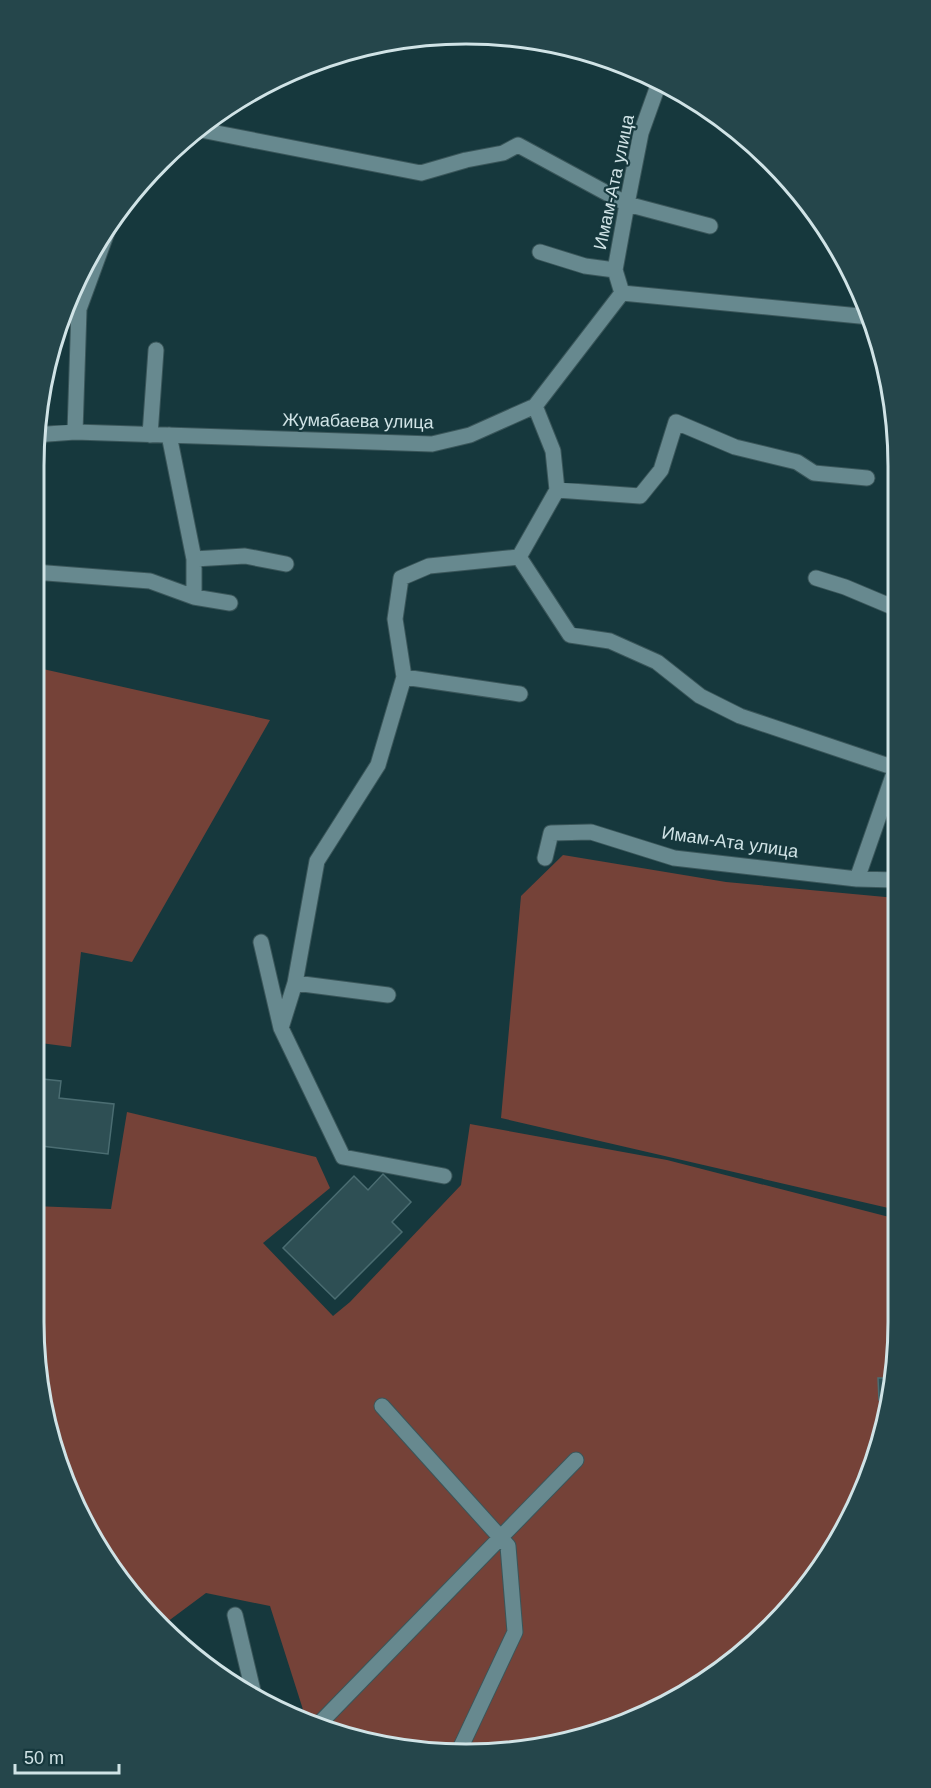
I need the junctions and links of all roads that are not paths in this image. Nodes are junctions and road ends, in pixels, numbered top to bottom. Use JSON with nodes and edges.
{"nodes":[{"id":1,"x":656,"y":89,"type":"edge"},
{"id":2,"x":208,"y":131,"type":"edge"},
{"id":3,"x":627,"y":204,"type":"junction"},
{"id":4,"x":710,"y":226,"type":"dead end"},
{"id":5,"x":540,"y":252,"type":"dead end"},
{"id":6,"x":94,"y":265,"type":"edge"},
{"id":7,"x":615,"y":270,"type":"junction"},
{"id":8,"x":621,"y":293,"type":"junction"},
{"id":9,"x":860,"y":316,"type":"edge"},
{"id":10,"x":156,"y":350,"type":"dead end"},
{"id":11,"x":535,"y":406,"type":"junction"},
{"id":12,"x":75,"y":432,"type":"junction"},
{"id":13,"x":44,"y":434,"type":"edge"},
{"id":14,"x":150,"y":435,"type":"junction"},
{"id":15,"x":169,"y":435,"type":"junction"},
{"id":16,"x":867,"y":478,"type":"dead end"},
{"id":17,"x":557,"y":490,"type":"junction"},
{"id":18,"x":519,"y":557,"type":"junction"},
{"id":19,"x":194,"y":559,"type":"junction"},
{"id":20,"x":286,"y":564,"type":"dead end"},
{"id":21,"x":44,"y":573,"type":"edge"},
{"id":22,"x":816,"y":578,"type":"dead end"},
{"id":23,"x":194,"y":597,"type":"junction"},
{"id":24,"x":230,"y":603,"type":"dead end"},
{"id":25,"x":888,"y":605,"type":"edge"},
{"id":26,"x":405,"y":677,"type":"junction"},
{"id":27,"x":520,"y":694,"type":"dead end"},
{"id":28,"x":888,"y":767,"type":"edge"},
{"id":29,"x":888,"y":789,"type":"edge"},
{"id":30,"x":544,"y":858,"type":"dead end"},
{"id":31,"x":857,"y":879,"type":"junction"},
{"id":32,"x":888,"y":880,"type":"edge"},
{"id":33,"x":261,"y":942,"type":"dead end"},
{"id":34,"x":294,"y":983,"type":"junction"},
{"id":35,"x":388,"y":995,"type":"dead end"},
{"id":36,"x":281,"y":1028,"type":"junction"},
{"id":37,"x":444,"y":1176,"type":"dead end"},
{"id":38,"x":382,"y":1406,"type":"dead end"},
{"id":39,"x":576,"y":1460,"type":"dead end"},
{"id":40,"x":501,"y":1538,"type":"junction"},
{"id":41,"x":235,"y":1615,"type":"dead end"},
{"id":42,"x":252,"y":1687,"type":"edge"},
{"id":43,"x":323,"y":1719,"type":"edge"},
{"id":44,"x":462,"y":1744,"type":"edge"}],
"edges":[{"from":1,"to":3,"type":"street","name":"Имам-Ата улица"},
{"from":2,"to":3,"type":"street"},
{"from":3,"to":4,"type":"street"},
{"from":3,"to":7,"type":"street","name":"Имам-Ата улица"},
{"from":5,"to":7,"type":"street"},
{"from":6,"to":12,"type":"street"},
{"from":7,"to":8,"type":"street","name":"Имам-Ата улица"},
{"from":8,"to":9,"type":"street"},
{"from":8,"to":11,"type":"street","name":"Жумабаева улица"},
{"from":10,"to":14,"type":"street"},
{"from":11,"to":15,"type":"street","name":"Жумабаева улица"},
{"from":11,"to":17,"type":"street"},
{"from":12,"to":13,"type":"street","name":"Жумабаева улица"},
{"from":12,"to":14,"type":"street","name":"Жумабаева улица"},
{"from":14,"to":15,"type":"street","name":"Жумабаева улица"},
{"from":15,"to":19,"type":"street"},
{"from":16,"to":17,"type":"street"},
{"from":17,"to":18,"type":"street"},
{"from":18,"to":26,"type":"street"},
{"from":18,"to":28,"type":"street"},
{"from":19,"to":20,"type":"street"},
{"from":19,"to":23,"type":"street"},
{"from":21,"to":23,"type":"street"},
{"from":22,"to":25,"type":"street"},
{"from":23,"to":24,"type":"street"},
{"from":26,"to":27,"type":"street"},
{"from":26,"to":34,"type":"street"},
{"from":29,"to":31,"type":"street"},
{"from":30,"to":31,"type":"street","name":"Имам-Ата улица"},
{"from":31,"to":32,"type":"street","name":"Имам-Ата улица"},
{"from":33,"to":36,"type":"street"},
{"from":34,"to":35,"type":"street"},
{"from":34,"to":36,"type":"street"},
{"from":36,"to":37,"type":"street"},
{"from":38,"to":40,"type":"street"},
{"from":39,"to":40,"type":"street"},
{"from":40,"to":43,"type":"street"},
{"from":40,"to":44,"type":"street"},
{"from":41,"to":42,"type":"street"}]}
